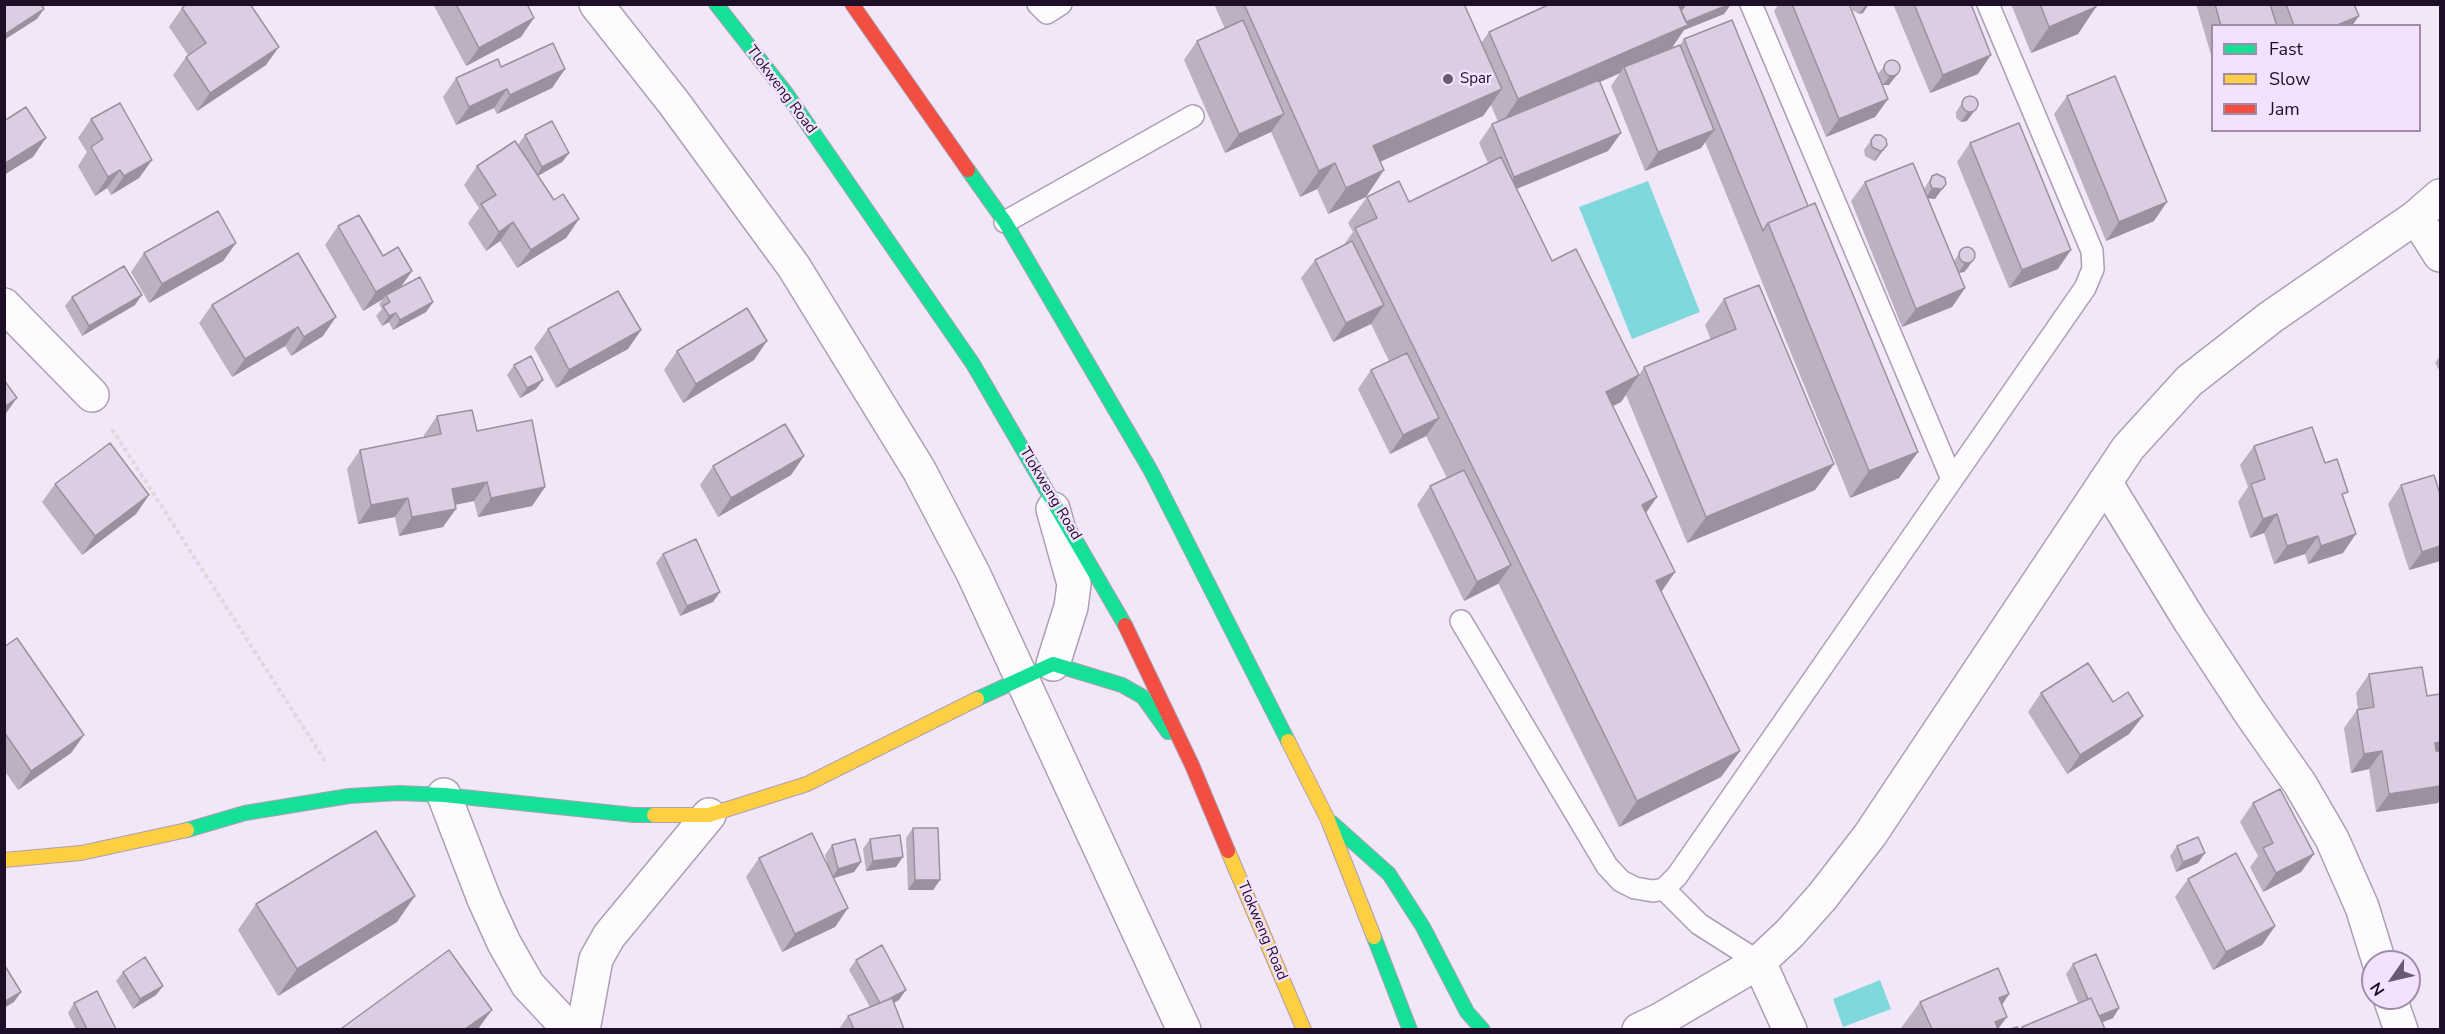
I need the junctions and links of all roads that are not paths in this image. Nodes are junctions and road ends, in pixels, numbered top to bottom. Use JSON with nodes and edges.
{"nodes":[{"id":1,"x":596,"y":4,"type":"edge"},
{"id":2,"x":716,"y":4,"type":"edge"},
{"id":3,"x":852,"y":4,"type":"edge"},
{"id":4,"x":1038,"y":4,"type":"edge"},
{"id":5,"x":1061,"y":4,"type":"edge"},
{"id":6,"x":1751,"y":4,"type":"edge"},
{"id":7,"x":1988,"y":4,"type":"edge"},
{"id":8,"x":1193,"y":116,"type":"dead end"},
{"id":9,"x":2440,"y":196,"type":"edge"},
{"id":10,"x":2416,"y":217,"type":"junction"},
{"id":11,"x":1005,"y":222,"type":"junction"},
{"id":12,"x":2440,"y":255,"type":"edge"},
{"id":13,"x":4,"y":305,"type":"edge"},
{"id":14,"x":92,"y":395,"type":"road end"},
{"id":15,"x":1952,"y":477,"type":"junction"},
{"id":16,"x":2105,"y":482,"type":"junction"},
{"id":17,"x":1048,"y":492,"type":"junction"},
{"id":18,"x":1461,"y":621,"type":"dead end"},
{"id":19,"x":1053,"y":664,"type":"junction"},
{"id":20,"x":1022,"y":677,"type":"junction"},
{"id":21,"x":1192,"y":765,"type":"junction"},
{"id":22,"x":444,"y":795,"type":"junction"},
{"id":23,"x":709,"y":815,"type":"junction"},
{"id":24,"x":1328,"y":820,"type":"junction"},
{"id":25,"x":4,"y":860,"type":"edge"},
{"id":26,"x":1664,"y":889,"type":"junction"},
{"id":27,"x":2375,"y":950,"type":"edge"},
{"id":28,"x":1759,"y":962,"type":"junction"},
{"id":29,"x":2394,"y":1010,"type":"edge"},
{"id":30,"x":570,"y":1029,"type":"edge"},
{"id":31,"x":583,"y":1029,"type":"edge"},
{"id":32,"x":1184,"y":1029,"type":"edge"},
{"id":33,"x":1304,"y":1029,"type":"edge"},
{"id":34,"x":1410,"y":1029,"type":"edge"},
{"id":35,"x":1483,"y":1029,"type":"edge"},
{"id":36,"x":1639,"y":1029,"type":"edge"},
{"id":37,"x":1790,"y":1029,"type":"edge"},
{"id":38,"x":2401,"y":1029,"type":"edge"}],
"edges":[{"from":1,"to":20,"type":"street"},
{"from":2,"to":17,"type":"main road","name":"Tlokweng Road"},
{"from":3,"to":11,"type":"main road"},
{"from":4,"to":5,"type":"lane"},
{"from":6,"to":15,"type":"lane"},
{"from":7,"to":15,"type":"lane"},
{"from":8,"to":11,"type":"lane"},
{"from":9,"to":10,"type":"street"},
{"from":10,"to":12,"type":"street"},
{"from":10,"to":16,"type":"street"},
{"from":11,"to":24,"type":"main road"},
{"from":13,"to":14,"type":"street"},
{"from":15,"to":26,"type":"lane"},
{"from":16,"to":27,"type":"street"},
{"from":16,"to":28,"type":"street"},
{"from":17,"to":19,"type":"street"},
{"from":17,"to":21,"type":"main road","name":"Tlokweng Road"},
{"from":18,"to":26,"type":"lane"},
{"from":19,"to":20,"type":"main road"},
{"from":19,"to":21,"type":"main road"},
{"from":20,"to":23,"type":"main road"},
{"from":20,"to":32,"type":"street"},
{"from":21,"to":33,"type":"main road","name":"Tlokweng Road"},
{"from":22,"to":23,"type":"main road"},
{"from":22,"to":25,"type":"main road"},
{"from":22,"to":30,"type":"street"},
{"from":23,"to":31,"type":"street"},
{"from":24,"to":34,"type":"main road"},
{"from":24,"to":35,"type":"main road"},
{"from":26,"to":28,"type":"lane"},
{"from":28,"to":36,"type":"street"},
{"from":28,"to":37,"type":"street"},
{"from":29,"to":38,"type":"street"}]}
